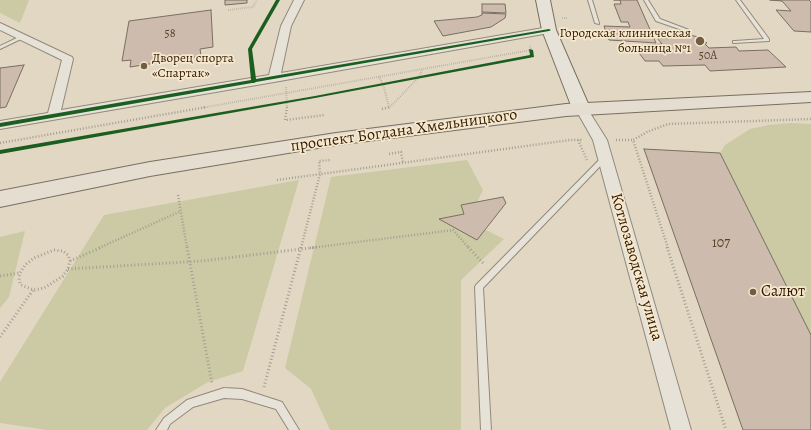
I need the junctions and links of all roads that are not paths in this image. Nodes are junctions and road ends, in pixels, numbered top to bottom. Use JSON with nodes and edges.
{"nodes":[{"id":1,"x":299,"y":0,"type":"edge"},
{"id":2,"x":543,"y":0,"type":"edge"},
{"id":3,"x":590,"y":0,"type":"edge"},
{"id":4,"x":646,"y":0,"type":"edge"},
{"id":5,"x":738,"y":0,"type":"edge"},
{"id":6,"x":597,"y":22,"type":"dead end"},
{"id":7,"x":0,"y":26,"type":"edge"},
{"id":8,"x":549,"y":30,"type":"junction"},
{"id":9,"x":687,"y":30,"type":"dead end"},
{"id":10,"x":23,"y":37,"type":"junction"},
{"id":11,"x":734,"y":42,"type":"dead end"},
{"id":12,"x":0,"y":48,"type":"edge"},
{"id":13,"x":279,"y":78,"type":"junction"},
{"id":14,"x":811,"y":97,"type":"edge"},
{"id":15,"x":576,"y":109,"type":"junction"},
{"id":16,"x":53,"y":116,"type":"junction"},
{"id":17,"x":0,"y":125,"type":"edge"},
{"id":18,"x":605,"y":157,"type":"junction"},
{"id":19,"x":0,"y":199,"type":"edge"},
{"id":20,"x":161,"y":430,"type":"edge"},
{"id":21,"x":294,"y":430,"type":"edge"},
{"id":22,"x":486,"y":430,"type":"edge"},
{"id":23,"x":681,"y":430,"type":"edge"}],
"edges":[{"from":1,"to":13,"type":"street"},
{"from":2,"to":8,"type":"main road"},
{"from":3,"to":6,"type":"lane"},
{"from":4,"to":9,"type":"lane"},
{"from":5,"to":11,"type":"lane"},
{"from":7,"to":10,"type":"street"},
{"from":8,"to":13,"type":"street"},
{"from":8,"to":15,"type":"main road"},
{"from":10,"to":12,"type":"lane"},
{"from":10,"to":16,"type":"street"},
{"from":13,"to":16,"type":"street"},
{"from":14,"to":15,"type":"main road","name":"проспект Богдана Хмельницкого"},
{"from":15,"to":18,"type":"street","name":"Котлозаводская улица"},
{"from":15,"to":19,"type":"main road","name":"проспект Богдана Хмельницкого"},
{"from":16,"to":17,"type":"street"},
{"from":18,"to":22,"type":"lane"},
{"from":18,"to":23,"type":"street","name":"Котлозаводская улица"},
{"from":20,"to":21,"type":"lane"}]}
